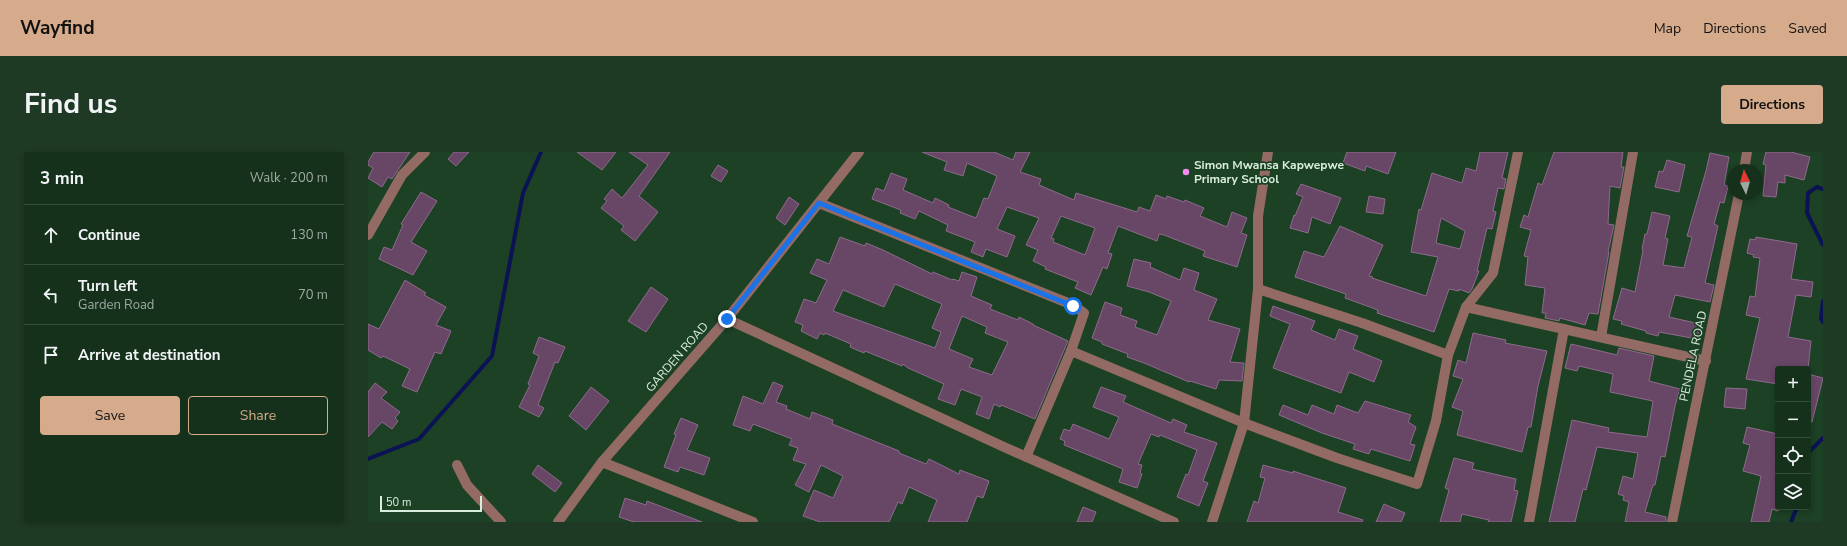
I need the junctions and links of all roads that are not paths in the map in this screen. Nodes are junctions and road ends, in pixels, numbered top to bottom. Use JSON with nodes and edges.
{"nodes":[{"id":1,"x":425,"y":152,"type":"edge"},
{"id":2,"x":859,"y":152,"type":"edge"},
{"id":3,"x":1268,"y":152,"type":"edge"},
{"id":4,"x":1518,"y":152,"type":"edge"},
{"id":5,"x":1633,"y":152,"type":"edge"},
{"id":6,"x":1747,"y":152,"type":"edge"},
{"id":7,"x":1745,"y":164,"type":"edge"},
{"id":8,"x":1738,"y":200,"type":"edge"},
{"id":9,"x":819,"y":203,"type":"junction"},
{"id":10,"x":368,"y":235,"type":"edge"},
{"id":11,"x":1258,"y":289,"type":"junction"},
{"id":12,"x":1466,"y":307,"type":"junction"},
{"id":13,"x":727,"y":319,"type":"junction"},
{"id":14,"x":1564,"y":329,"type":"junction"},
{"id":15,"x":1601,"y":337,"type":"junction"},
{"id":16,"x":1072,"y":351,"type":"junction"},
{"id":17,"x":1448,"y":355,"type":"junction"},
{"id":18,"x":1706,"y":361,"type":"junction"},
{"id":19,"x":1244,"y":423,"type":"junction"},
{"id":20,"x":1026,"y":457,"type":"junction"},
{"id":21,"x":602,"y":462,"type":"junction"},
{"id":22,"x":457,"y":464,"type":"dead end"},
{"id":23,"x":502,"y":522,"type":"edge"},
{"id":24,"x":558,"y":522,"type":"edge"},
{"id":25,"x":753,"y":522,"type":"edge"},
{"id":26,"x":1174,"y":522,"type":"edge"},
{"id":27,"x":1212,"y":522,"type":"edge"},
{"id":28,"x":1529,"y":522,"type":"edge"},
{"id":29,"x":1672,"y":522,"type":"edge"}],
"edges":[{"from":1,"to":10,"type":"street"},
{"from":2,"to":9,"type":"street","name":"GARDEN ROAD"},
{"from":3,"to":11,"type":"street"},
{"from":4,"to":12,"type":"street"},
{"from":5,"to":15,"type":"street"},
{"from":6,"to":7,"type":"street"},
{"from":8,"to":18,"type":"street","name":"PENDELA ROAD"},
{"from":9,"to":13,"type":"street","name":"GARDEN ROAD"},
{"from":9,"to":16,"type":"street"},
{"from":11,"to":17,"type":"street"},
{"from":11,"to":19,"type":"street"},
{"from":12,"to":14,"type":"street"},
{"from":12,"to":17,"type":"street"},
{"from":13,"to":20,"type":"street"},
{"from":13,"to":21,"type":"street","name":"GARDEN ROAD"},
{"from":14,"to":15,"type":"street"},
{"from":14,"to":28,"type":"street"},
{"from":15,"to":18,"type":"street"},
{"from":16,"to":19,"type":"street"},
{"from":16,"to":20,"type":"street"},
{"from":17,"to":19,"type":"street"},
{"from":18,"to":29,"type":"street","name":"PENDELA ROAD"},
{"from":19,"to":27,"type":"street"},
{"from":20,"to":26,"type":"street"},
{"from":21,"to":24,"type":"street","name":"GARDEN ROAD"},
{"from":21,"to":25,"type":"street"},
{"from":22,"to":23,"type":"street"}]}
